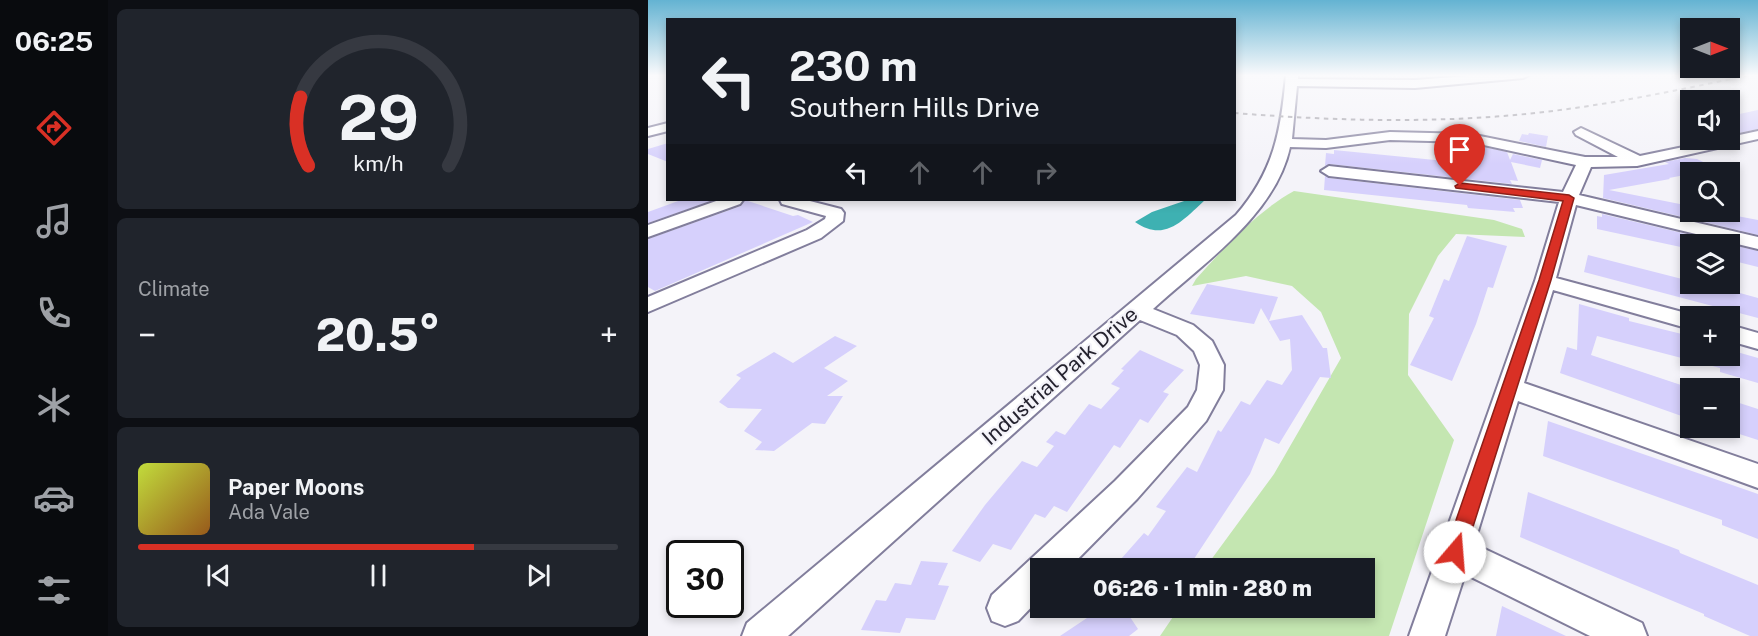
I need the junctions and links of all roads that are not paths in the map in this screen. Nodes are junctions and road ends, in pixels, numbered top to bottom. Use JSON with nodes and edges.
{"nodes":[{"id":1,"x":1289,"y":105,"type":"edge"},
{"id":2,"x":666,"y":128,"type":"edge"},
{"id":3,"x":1740,"y":131,"type":"edge"},
{"id":4,"x":648,"y":132,"type":"edge"},
{"id":5,"x":1581,"y":132,"type":"dead end"},
{"id":6,"x":1756,"y":136,"type":"edge"},
{"id":7,"x":1285,"y":143,"type":"junction"},
{"id":8,"x":1637,"y":161,"type":"junction"},
{"id":9,"x":1585,"y":162,"type":"junction"},
{"id":10,"x":1329,"y":171,"type":"dead end"},
{"id":11,"x":1569,"y":198,"type":"junction"},
{"id":12,"x":731,"y":201,"type":"edge"},
{"id":13,"x":792,"y":201,"type":"edge"},
{"id":14,"x":648,"y":231,"type":"edge"},
{"id":15,"x":1758,"y":243,"type":"edge"},
{"id":16,"x":1545,"y":280,"type":"junction"},
{"id":17,"x":648,"y":305,"type":"edge"},
{"id":18,"x":1136,"y":310,"type":"junction"},
{"id":19,"x":1680,"y":319,"type":"edge"},
{"id":20,"x":1740,"y":336,"type":"edge"},
{"id":21,"x":1758,"y":341,"type":"edge"},
{"id":22,"x":1509,"y":388,"type":"junction"},
{"id":23,"x":1758,"y":476,"type":"edge"},
{"id":24,"x":1455,"y":552,"type":"junction"},
{"id":25,"x":1056,"y":558,"type":"edge"},
{"id":26,"x":1030,"y":584,"type":"edge"},
{"id":27,"x":1005,"y":608,"type":"dead end"},
{"id":28,"x":760,"y":636,"type":"edge"},
{"id":29,"x":1427,"y":636,"type":"edge"},
{"id":30,"x":1629,"y":636,"type":"edge"}],
"edges":[{"from":1,"to":7,"type":"street","name":"Industrial Park Drive"},
{"from":2,"to":4,"type":"street"},
{"from":3,"to":6,"type":"street"},
{"from":5,"to":8,"type":"street"},
{"from":6,"to":8,"type":"street"},
{"from":7,"to":9,"type":"street"},
{"from":7,"to":18,"type":"street","name":"Industrial Park Drive"},
{"from":8,"to":9,"type":"street"},
{"from":9,"to":11,"type":"street"},
{"from":10,"to":11,"type":"street"},
{"from":11,"to":15,"type":"street"},
{"from":11,"to":16,"type":"street"},
{"from":12,"to":14,"type":"street"},
{"from":13,"to":17,"type":"street"},
{"from":16,"to":19,"type":"street"},
{"from":16,"to":22,"type":"street"},
{"from":18,"to":25,"type":"street"},
{"from":18,"to":28,"type":"street","name":"Industrial Park Drive"},
{"from":20,"to":21,"type":"street"},
{"from":22,"to":23,"type":"street"},
{"from":22,"to":24,"type":"street"},
{"from":24,"to":29,"type":"street"},
{"from":24,"to":30,"type":"street"},
{"from":26,"to":27,"type":"street"}]}
